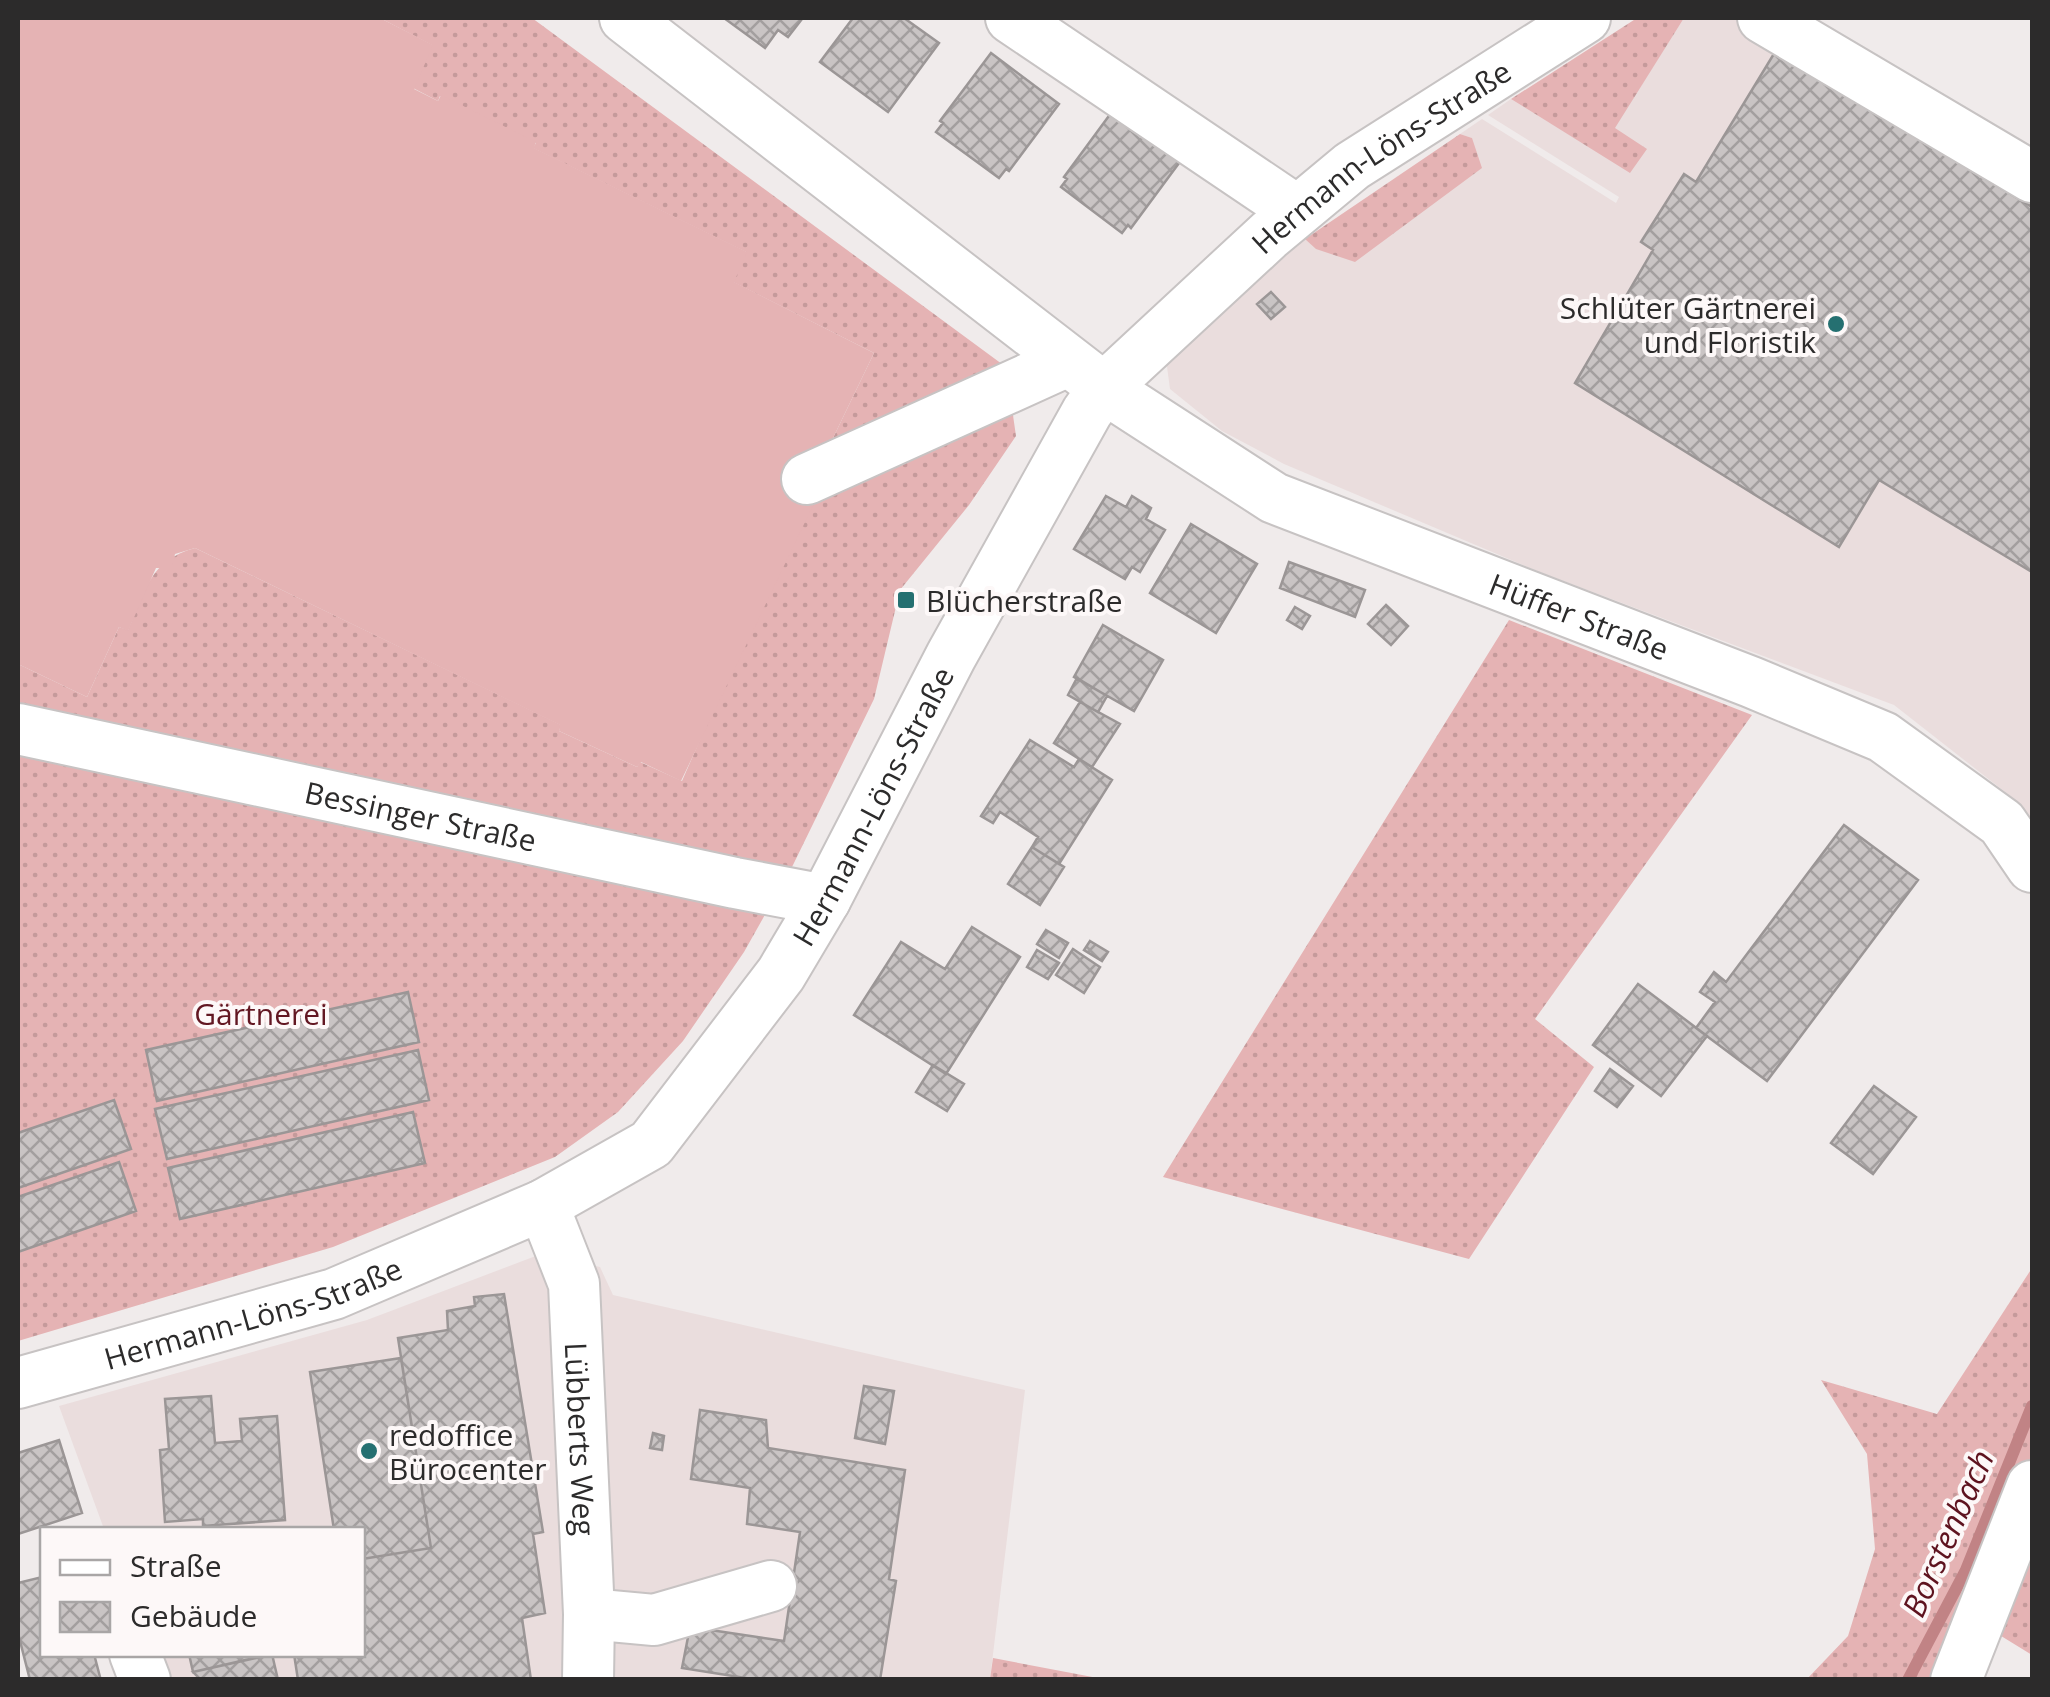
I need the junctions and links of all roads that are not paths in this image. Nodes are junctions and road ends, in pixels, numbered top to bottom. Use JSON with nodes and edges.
{"nodes":[{"id":1,"x":624,"y":18,"type":"edge"},
{"id":2,"x":1011,"y":18,"type":"edge"},
{"id":3,"x":1585,"y":18,"type":"edge"},
{"id":4,"x":1763,"y":18,"type":"edge"},
{"id":5,"x":2032,"y":178,"type":"edge"},
{"id":6,"x":1297,"y":211,"type":"junction"},
{"id":7,"x":1086,"y":374,"type":"junction"},
{"id":8,"x":807,"y":479,"type":"dead end"},
{"id":9,"x":18,"y":729,"type":"edge"},
{"id":10,"x":2032,"y":867,"type":"edge"},
{"id":11,"x":824,"y":900,"type":"junction"},
{"id":12,"x":543,"y":1205,"type":"junction"},
{"id":13,"x":18,"y":1382,"type":"edge"},
{"id":14,"x":2032,"y":1486,"type":"edge"},
{"id":15,"x":771,"y":1586,"type":"dead end"},
{"id":16,"x":589,"y":1614,"type":"junction"},
{"id":17,"x":588,"y":1680,"type":"edge"},
{"id":18,"x":1956,"y":1680,"type":"edge"}],
"edges":[{"from":1,"to":7,"type":"street"},
{"from":2,"to":6,"type":"street"},
{"from":3,"to":6,"type":"street","name":"Hermann-Löns-Straße"},
{"from":4,"to":5,"type":"street"},
{"from":6,"to":7,"type":"street","name":"Hermann-Löns-Straße"},
{"from":7,"to":8,"type":"street"},
{"from":7,"to":10,"type":"street","name":"Hüffer Straße"},
{"from":7,"to":11,"type":"street","name":"Hermann-Löns-Straße"},
{"from":9,"to":11,"type":"street","name":"Bessinger Straße"},
{"from":11,"to":12,"type":"street","name":"Hermann-Löns-Straße"},
{"from":12,"to":13,"type":"street","name":"Hermann-Löns-Straße"},
{"from":12,"to":16,"type":"street","name":"Lübberts Weg"},
{"from":14,"to":18,"type":"street"},
{"from":15,"to":16,"type":"street"},
{"from":16,"to":17,"type":"street","name":"Lübberts Weg"}]}
